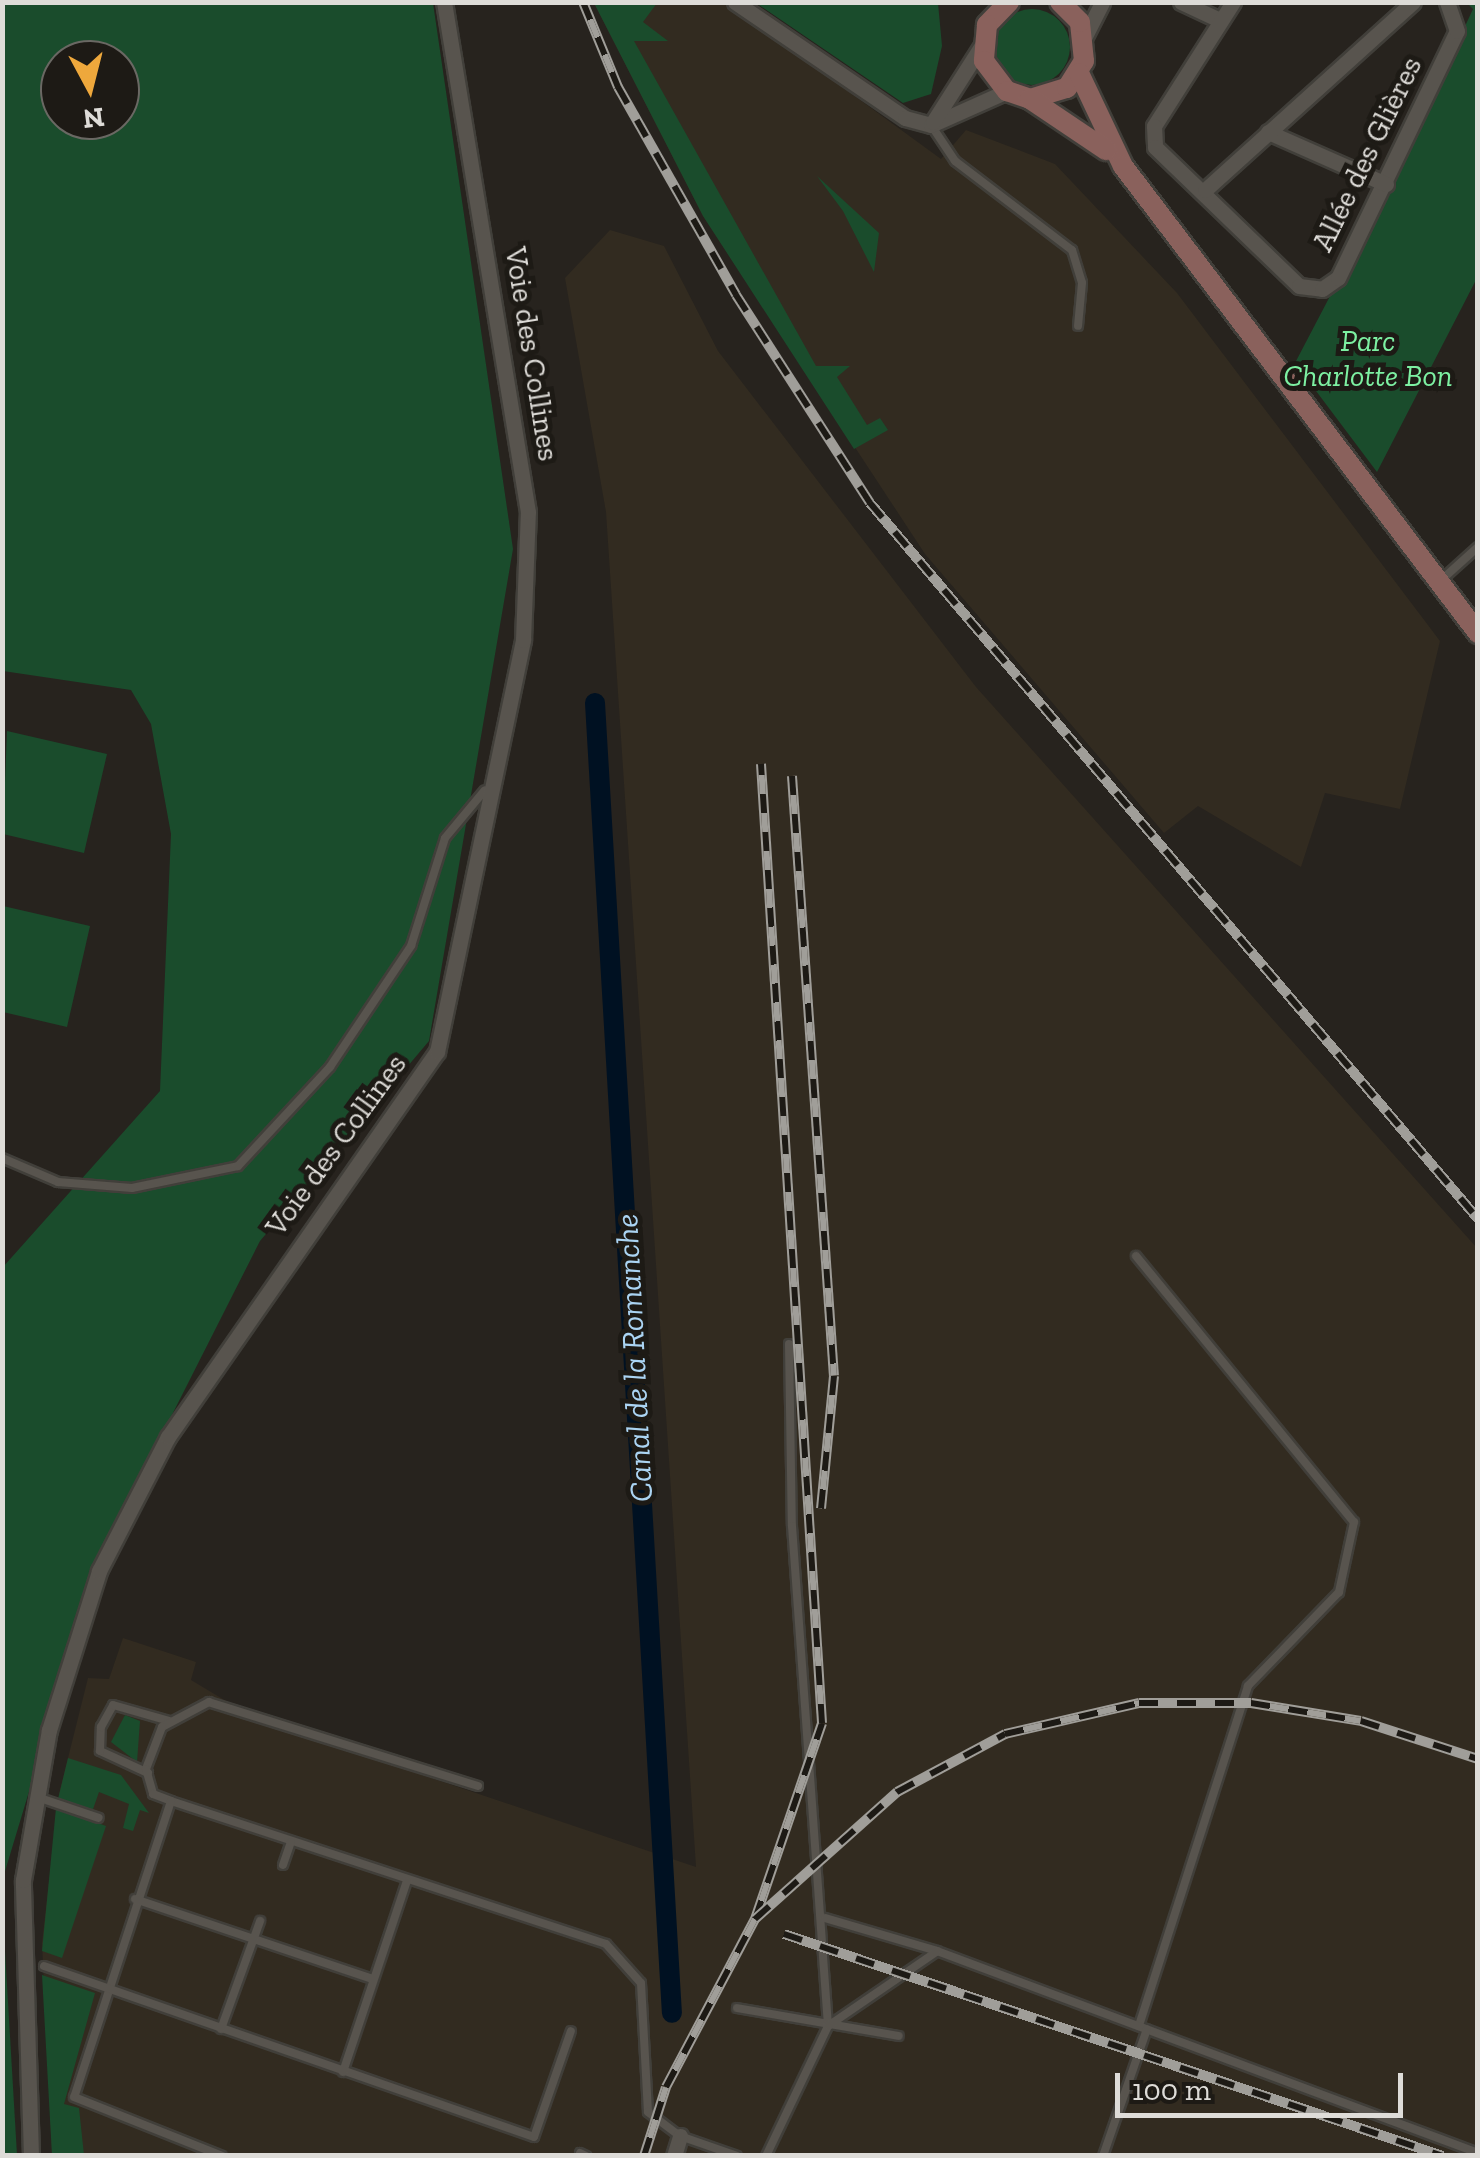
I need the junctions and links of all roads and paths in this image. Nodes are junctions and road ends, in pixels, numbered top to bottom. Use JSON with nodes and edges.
{"nodes":[{"id":1,"x":444,"y":2,"type":"edge"},
{"id":2,"x":735,"y":2,"type":"edge"},
{"id":3,"x":981,"y":2,"type":"edge"},
{"id":4,"x":1009,"y":2,"type":"edge"},
{"id":5,"x":1060,"y":2,"type":"edge"},
{"id":6,"x":1102,"y":2,"type":"edge"},
{"id":7,"x":1181,"y":2,"type":"edge"},
{"id":8,"x":1233,"y":2,"type":"edge"},
{"id":9,"x":1413,"y":2,"type":"edge"},
{"id":10,"x":1448,"y":2,"type":"edge"},
{"id":11,"x":1217,"y":19,"type":"junction"},
{"id":12,"x":985,"y":34,"type":"junction"},
{"id":13,"x":1085,"y":36,"type":"junction"},
{"id":14,"x":1079,"y":73,"type":"junction"},
{"id":15,"x":1007,"y":91,"type":"junction"},
{"id":16,"x":1030,"y":98,"type":"junction"},
{"id":17,"x":931,"y":126,"type":"junction"},
{"id":18,"x":1268,"y":132,"type":"junction"},
{"id":19,"x":1123,"y":166,"type":"junction"},
{"id":20,"x":1386,"y":184,"type":"junction"},
{"id":21,"x":1205,"y":190,"type":"junction"},
{"id":22,"x":1078,"y":326,"type":"dead end"},
{"id":23,"x":1478,"y":548,"type":"edge"},
{"id":24,"x":1445,"y":576,"type":"junction"},
{"id":25,"x":1478,"y":633,"type":"edge"},
{"id":26,"x":485,"y":790,"type":"junction"},
{"id":27,"x":2,"y":1158,"type":"edge"},
{"id":28,"x":1136,"y":1256,"type":"dead end"},
{"id":29,"x":789,"y":1344,"type":"dead end"},
{"id":30,"x":169,"y":1721,"type":"junction"},
{"id":31,"x":148,"y":1773,"type":"junction"},
{"id":32,"x":478,"y":1786,"type":"dead end"},
{"id":33,"x":37,"y":1797,"type":"junction"},
{"id":34,"x":171,"y":1802,"type":"junction"},
{"id":35,"x":99,"y":1818,"type":"dead end"},
{"id":36,"x":291,"y":1842,"type":"junction"},
{"id":37,"x":283,"y":1865,"type":"dead end"},
{"id":38,"x":407,"y":1881,"type":"junction"},
{"id":39,"x":134,"y":1899,"type":"junction"},
{"id":40,"x":825,"y":1918,"type":"junction"},
{"id":41,"x":260,"y":1921,"type":"dead end"},
{"id":42,"x":253,"y":1939,"type":"junction"},
{"id":43,"x":937,"y":1951,"type":"junction"},
{"id":44,"x":44,"y":1966,"type":"dead end"},
{"id":45,"x":373,"y":1978,"type":"junction"},
{"id":46,"x":104,"y":1987,"type":"junction"},
{"id":47,"x":737,"y":2008,"type":"dead end"},
{"id":48,"x":828,"y":2026,"type":"junction"},
{"id":49,"x":1143,"y":2028,"type":"junction"},
{"id":50,"x":221,"y":2029,"type":"junction"},
{"id":51,"x":571,"y":2031,"type":"dead end"},
{"id":52,"x":899,"y":2036,"type":"dead end"},
{"id":53,"x":343,"y":2072,"type":"junction"},
{"id":54,"x":680,"y":2136,"type":"junction"},
{"id":55,"x":1478,"y":2153,"type":"edge"},
{"id":56,"x":31,"y":2156,"type":"edge"},
{"id":57,"x":222,"y":2156,"type":"edge"},
{"id":58,"x":674,"y":2156,"type":"edge"},
{"id":59,"x":737,"y":2156,"type":"edge"},
{"id":60,"x":766,"y":2156,"type":"edge"},
{"id":61,"x":1102,"y":2156,"type":"edge"}],
"edges":[{"from":1,"to":26,"type":"street","name":"Voie des Collines"},
{"from":2,"to":17,"type":"street"},
{"from":3,"to":12,"type":"street"},
{"from":4,"to":12,"type":"street"},
{"from":5,"to":13,"type":"street"},
{"from":6,"to":13,"type":"street"},
{"from":7,"to":11,"type":"street"},
{"from":8,"to":11,"type":"street"},
{"from":9,"to":18,"type":"street"},
{"from":10,"to":20,"type":"street","name":"Allée des Glières"},
{"from":11,"to":21,"type":"street"},
{"from":12,"to":15,"type":"street"},
{"from":12,"to":17,"type":"street"},
{"from":13,"to":14,"type":"street"},
{"from":14,"to":16,"type":"street"},
{"from":14,"to":19,"type":"street"},
{"from":15,"to":16,"type":"street"},
{"from":15,"to":17,"type":"street"},
{"from":16,"to":19,"type":"street"},
{"from":17,"to":22,"type":"lane"},
{"from":18,"to":20,"type":"street"},
{"from":18,"to":21,"type":"street"},
{"from":19,"to":24,"type":"street"},
{"from":20,"to":21,"type":"street","name":"Allée des Glières"},
{"from":23,"to":24,"type":"lane"},
{"from":24,"to":25,"type":"street"},
{"from":26,"to":27,"type":"lane"},
{"from":26,"to":33,"type":"street","name":"Voie des Collines"},
{"from":28,"to":49,"type":"lane"},
{"from":29,"to":40,"type":"lane"},
{"from":30,"to":31,"type":"lane"},
{"from":30,"to":31,"type":"lane"},
{"from":30,"to":32,"type":"lane"},
{"from":31,"to":34,"type":"lane"},
{"from":33,"to":35,"type":"lane"},
{"from":33,"to":56,"type":"street","name":"Voie des Collines"},
{"from":34,"to":36,"type":"lane"},
{"from":34,"to":39,"type":"lane"},
{"from":36,"to":37,"type":"lane"},
{"from":36,"to":38,"type":"lane"},
{"from":38,"to":45,"type":"lane"},
{"from":38,"to":54,"type":"lane"},
{"from":39,"to":42,"type":"lane"},
{"from":39,"to":46,"type":"lane"},
{"from":40,"to":43,"type":"lane"},
{"from":40,"to":48,"type":"lane"},
{"from":41,"to":42,"type":"lane"},
{"from":42,"to":45,"type":"lane"},
{"from":42,"to":50,"type":"lane"},
{"from":43,"to":48,"type":"lane"},
{"from":43,"to":49,"type":"lane"},
{"from":44,"to":46,"type":"lane"},
{"from":45,"to":53,"type":"lane"},
{"from":46,"to":50,"type":"lane"},
{"from":46,"to":57,"type":"lane"},
{"from":47,"to":48,"type":"lane"},
{"from":48,"to":52,"type":"lane"},
{"from":48,"to":60,"type":"lane"},
{"from":49,"to":55,"type":"lane"},
{"from":49,"to":61,"type":"lane"},
{"from":50,"to":53,"type":"lane"},
{"from":51,"to":53,"type":"lane"},
{"from":54,"to":58,"type":"street"},
{"from":54,"to":59,"type":"lane"}]}
